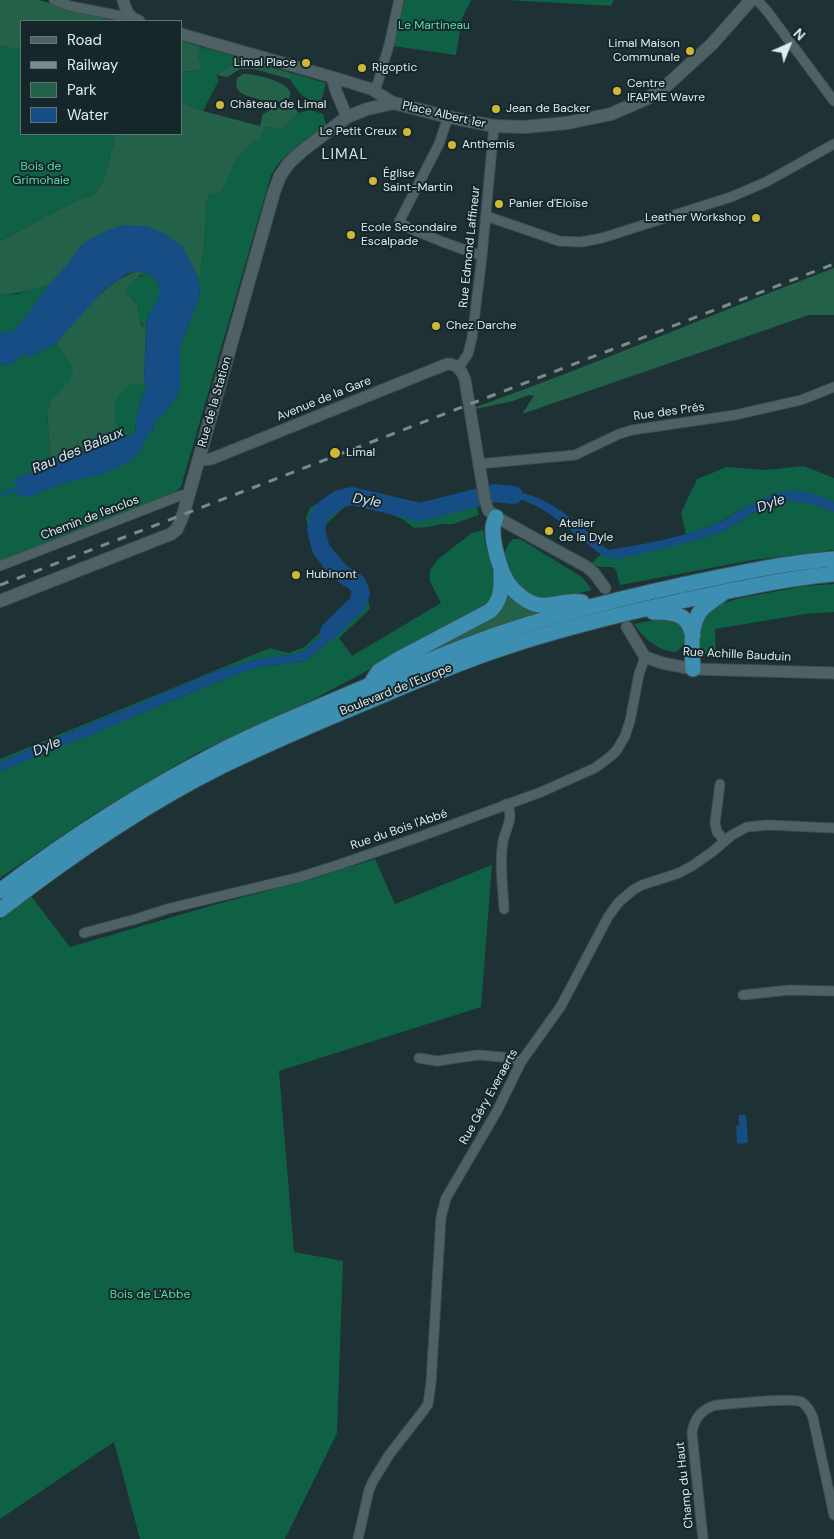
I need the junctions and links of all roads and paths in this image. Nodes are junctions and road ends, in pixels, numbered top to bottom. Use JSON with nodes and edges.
{"nodes":[{"id":1,"x":54,"y":0,"type":"edge"},
{"id":2,"x":123,"y":0,"type":"edge"},
{"id":3,"x":399,"y":0,"type":"edge"},
{"id":4,"x":751,"y":0,"type":"edge"},
{"id":5,"x":757,"y":0,"type":"edge"},
{"id":6,"x":135,"y":20,"type":"edge"},
{"id":7,"x":182,"y":34,"type":"edge"},
{"id":8,"x":326,"y":75,"type":"junction"},
{"id":9,"x":375,"y":92,"type":"junction"},
{"id":10,"x":834,"y":101,"type":"edge"},
{"id":11,"x":394,"y":103,"type":"junction"},
{"id":12,"x":347,"y":117,"type":"junction"},
{"id":13,"x":448,"y":117,"type":"junction"},
{"id":14,"x":494,"y":126,"type":"junction"},
{"id":15,"x":834,"y":144,"type":"edge"},
{"id":16,"x":486,"y":216,"type":"junction"},
{"id":17,"x":482,"y":256,"type":"junction"},
{"id":18,"x":459,"y":367,"type":"junction"},
{"id":19,"x":834,"y":387,"type":"edge"},
{"id":20,"x":199,"y":460,"type":"junction"},
{"id":21,"x":478,"y":464,"type":"junction"},
{"id":22,"x":189,"y":495,"type":"junction"},
{"id":23,"x":496,"y":516,"type":"junction"},
{"id":24,"x":834,"y":559,"type":"edge"},
{"id":25,"x":0,"y":566,"type":"edge"},
{"id":26,"x":501,"y":569,"type":"junction"},
{"id":27,"x":834,"y":574,"type":"edge"},
{"id":28,"x":605,"y":588,"type":"dead end"},
{"id":29,"x":727,"y":590,"type":"junction"},
{"id":30,"x":0,"y":601,"type":"edge"},
{"id":31,"x":598,"y":605,"type":"junction"},
{"id":32,"x":637,"y":610,"type":"junction"},
{"id":33,"x":627,"y":627,"type":"dead end"},
{"id":34,"x":693,"y":635,"type":"junction"},
{"id":35,"x":645,"y":657,"type":"junction"},
{"id":36,"x":692,"y":669,"type":"junction"},
{"id":37,"x":834,"y":673,"type":"edge"},
{"id":38,"x":371,"y":684,"type":"junction"},
{"id":39,"x":720,"y":784,"type":"dead end"},
{"id":40,"x":506,"y":804,"type":"junction"},
{"id":41,"x":834,"y":828,"type":"edge"},
{"id":42,"x":725,"y":841,"type":"junction"},
{"id":43,"x":0,"y":891,"type":"edge"},
{"id":44,"x":504,"y":909,"type":"dead end"},
{"id":45,"x":0,"y":910,"type":"edge"},
{"id":46,"x":84,"y":932,"type":"dead end"},
{"id":47,"x":834,"y":991,"type":"edge"},
{"id":48,"x":743,"y":995,"type":"dead end"},
{"id":49,"x":419,"y":1058,"type":"dead end"},
{"id":50,"x":521,"y":1062,"type":"junction"},
{"id":51,"x":834,"y":1514,"type":"edge"},
{"id":52,"x":358,"y":1539,"type":"edge"},
{"id":53,"x":703,"y":1539,"type":"edge"}],
"edges":[{"from":1,"to":6,"type":"street"},
{"from":2,"to":6,"type":"street"},
{"from":3,"to":9,"type":"street"},
{"from":4,"to":14,"type":"main road","name":"Place Albert 1er"},
{"from":5,"to":10,"type":"street"},
{"from":7,"to":8,"type":"street","name":"Place Albert 1er"},
{"from":8,"to":9,"type":"street","name":"Place Albert 1er"},
{"from":8,"to":12,"type":"street"},
{"from":9,"to":11,"type":"street","name":"Place Albert 1er"},
{"from":11,"to":12,"type":"main road","name":"Place Albert 1er"},
{"from":11,"to":13,"type":"main road","name":"Place Albert 1er"},
{"from":12,"to":20,"type":"main road","name":"Rue de la Station"},
{"from":13,"to":14,"type":"main road","name":"Place Albert 1er"},
{"from":13,"to":17,"type":"street"},
{"from":14,"to":16,"type":"street","name":"Rue Edmond Laffineur"},
{"from":15,"to":16,"type":"street"},
{"from":16,"to":17,"type":"street","name":"Rue Edmond Laffineur"},
{"from":17,"to":18,"type":"street","name":"Rue Edmond Laffineur"},
{"from":18,"to":20,"type":"street","name":"Avenue de la Gare"},
{"from":18,"to":21,"type":"street"},
{"from":19,"to":21,"type":"street","name":"Rue des Prés"},
{"from":20,"to":22,"type":"main road","name":"Rue de la Station"},
{"from":21,"to":23,"type":"street"},
{"from":22,"to":25,"type":"street","name":"Chemin de l'enclos"},
{"from":22,"to":30,"type":"main road","name":"Rue de la Station"},
{"from":23,"to":26,"type":"highway"},
{"from":23,"to":28,"type":"street"},
{"from":24,"to":31,"type":"highway","name":"Boulevard de l'Europe"},
{"from":26,"to":31,"type":"highway"},
{"from":26,"to":38,"type":"highway"},
{"from":27,"to":29,"type":"highway","name":"Boulevard de l'Europe"},
{"from":29,"to":32,"type":"highway","name":"Boulevard de l'Europe"},
{"from":29,"to":34,"type":"highway"},
{"from":31,"to":38,"type":"highway","name":"Boulevard de l'Europe"},
{"from":32,"to":34,"type":"highway"},
{"from":32,"to":45,"type":"highway","name":"Boulevard de l'Europe"},
{"from":33,"to":35,"type":"street"},
{"from":34,"to":36,"type":"highway"},
{"from":35,"to":36,"type":"street","name":"Rue Achille Bauduin"},
{"from":35,"to":40,"type":"street","name":"Rue du Bois l'Abbé"},
{"from":36,"to":37,"type":"street","name":"Rue Achille Bauduin"},
{"from":38,"to":43,"type":"highway","name":"Boulevard de l'Europe"},
{"from":39,"to":42,"type":"street"},
{"from":40,"to":44,"type":"street"},
{"from":40,"to":46,"type":"street","name":"Rue du Bois l'Abbé"},
{"from":41,"to":42,"type":"street","name":"Rue Géry Everaerts"},
{"from":42,"to":50,"type":"street","name":"Rue Géry Everaerts"},
{"from":47,"to":48,"type":"street"},
{"from":49,"to":50,"type":"street"},
{"from":50,"to":52,"type":"street","name":"Rue Géry Everaerts"},
{"from":51,"to":53,"type":"street","name":"Champ du Haut"}]}
